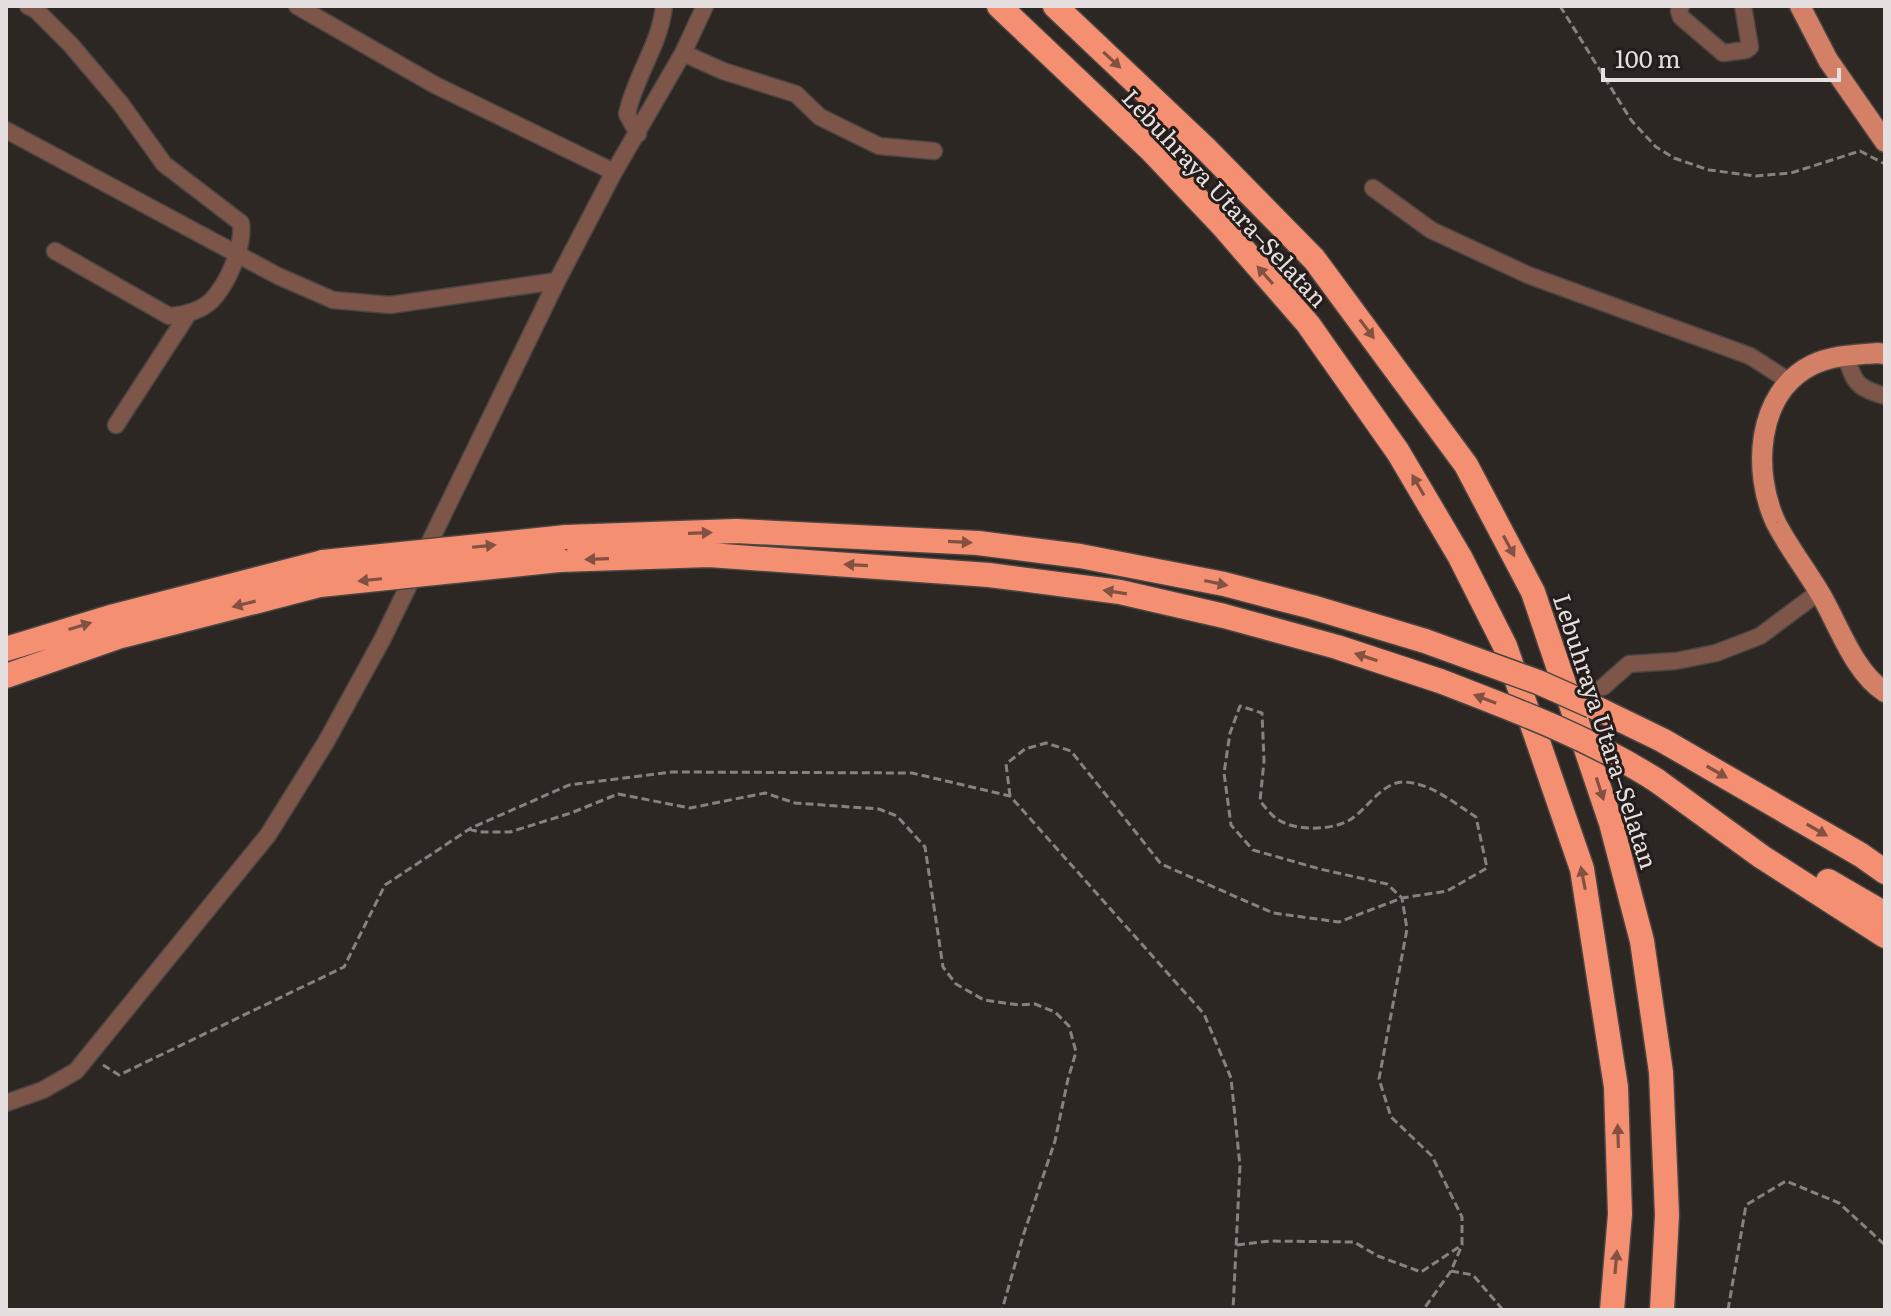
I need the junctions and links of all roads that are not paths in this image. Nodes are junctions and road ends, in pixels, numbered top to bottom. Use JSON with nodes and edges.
{"nodes":[{"id":1,"x":28,"y":6,"type":"edge"},
{"id":2,"x":297,"y":6,"type":"edge"},
{"id":3,"x":664,"y":6,"type":"edge"},
{"id":4,"x":705,"y":6,"type":"edge"},
{"id":5,"x":999,"y":6,"type":"edge"},
{"id":6,"x":1055,"y":6,"type":"edge"},
{"id":7,"x":1681,"y":6,"type":"edge"},
{"id":8,"x":1743,"y":6,"type":"edge"},
{"id":9,"x":1800,"y":6,"type":"edge"},
{"id":10,"x":683,"y":53,"type":"junction"},
{"id":11,"x":6,"y":130,"type":"edge"},
{"id":12,"x":638,"y":134,"type":"junction"},
{"id":13,"x":1885,"y":142,"type":"edge"},
{"id":14,"x":934,"y":151,"type":"dead end"},
{"id":15,"x":614,"y":172,"type":"junction"},
{"id":16,"x":1373,"y":188,"type":"dead end"},
{"id":17,"x":55,"y":251,"type":"dead end"},
{"id":18,"x":236,"y":253,"type":"junction"},
{"id":19,"x":557,"y":281,"type":"junction"},
{"id":20,"x":188,"y":314,"type":"junction"},
{"id":21,"x":1885,"y":354,"type":"edge"},
{"id":22,"x":1846,"y":356,"type":"junction"},
{"id":23,"x":1789,"y":381,"type":"junction"},
{"id":24,"x":1885,"y":396,"type":"edge"},
{"id":25,"x":116,"y":425,"type":"dead end"},
{"id":26,"x":562,"y":549,"type":"junction"},
{"id":27,"x":321,"y":573,"type":"junction"},
{"id":28,"x":1819,"y":592,"type":"junction"},
{"id":29,"x":6,"y":649,"type":"edge"},
{"id":30,"x":6,"y":676,"type":"edge"},
{"id":31,"x":1603,"y":687,"type":"dead end"},
{"id":32,"x":1885,"y":692,"type":"edge"},
{"id":33,"x":1656,"y":780,"type":"junction"},
{"id":34,"x":1873,"y":858,"type":"edge"},
{"id":35,"x":1885,"y":872,"type":"edge"},
{"id":36,"x":1885,"y":914,"type":"edge"},
{"id":37,"x":1885,"y":936,"type":"edge"},
{"id":38,"x":6,"y":1103,"type":"edge"},
{"id":39,"x":1612,"y":1310,"type":"edge"},
{"id":40,"x":1662,"y":1310,"type":"edge"}],
"edges":[{"from":1,"to":18,"type":"street"},
{"from":2,"to":15,"type":"street"},
{"from":3,"to":12,"type":"street"},
{"from":4,"to":10,"type":"street"},
{"from":39,"to":5,"type":"highway","name":"Lebuhraya Utara–Selatan","one_way":true},
{"from":6,"to":40,"type":"highway","name":"Lebuhraya Utara–Selatan","one_way":true},
{"from":7,"to":8,"type":"street"},
{"from":9,"to":13,"type":"main road"},
{"from":10,"to":12,"type":"street"},
{"from":10,"to":14,"type":"street"},
{"from":11,"to":18,"type":"street"},
{"from":12,"to":15,"type":"street"},
{"from":15,"to":19,"type":"street"},
{"from":16,"to":23,"type":"street"},
{"from":17,"to":20,"type":"street"},
{"from":18,"to":19,"type":"street"},
{"from":18,"to":20,"type":"street"},
{"from":19,"to":38,"type":"street"},
{"from":20,"to":25,"type":"street"},
{"from":21,"to":22,"type":"main road"},
{"from":22,"to":23,"type":"main road"},
{"from":22,"to":24,"type":"street"},
{"from":23,"to":28,"type":"main road"},
{"from":26,"to":27,"type":"highway","bridge":true},
{"from":33,"to":26,"type":"highway","one_way":true,"bridge":true},
{"from":26,"to":34,"type":"highway","one_way":true,"bridge":true},
{"from":29,"to":27,"type":"highway","one_way":true},
{"from":27,"to":30,"type":"highway","one_way":true},
{"from":28,"to":31,"type":"street"},
{"from":28,"to":32,"type":"main road"},
{"from":33,"to":36,"type":"highway"},
{"from":33,"to":37,"type":"highway"},
{"from":34,"to":35,"type":"highway"}]}
